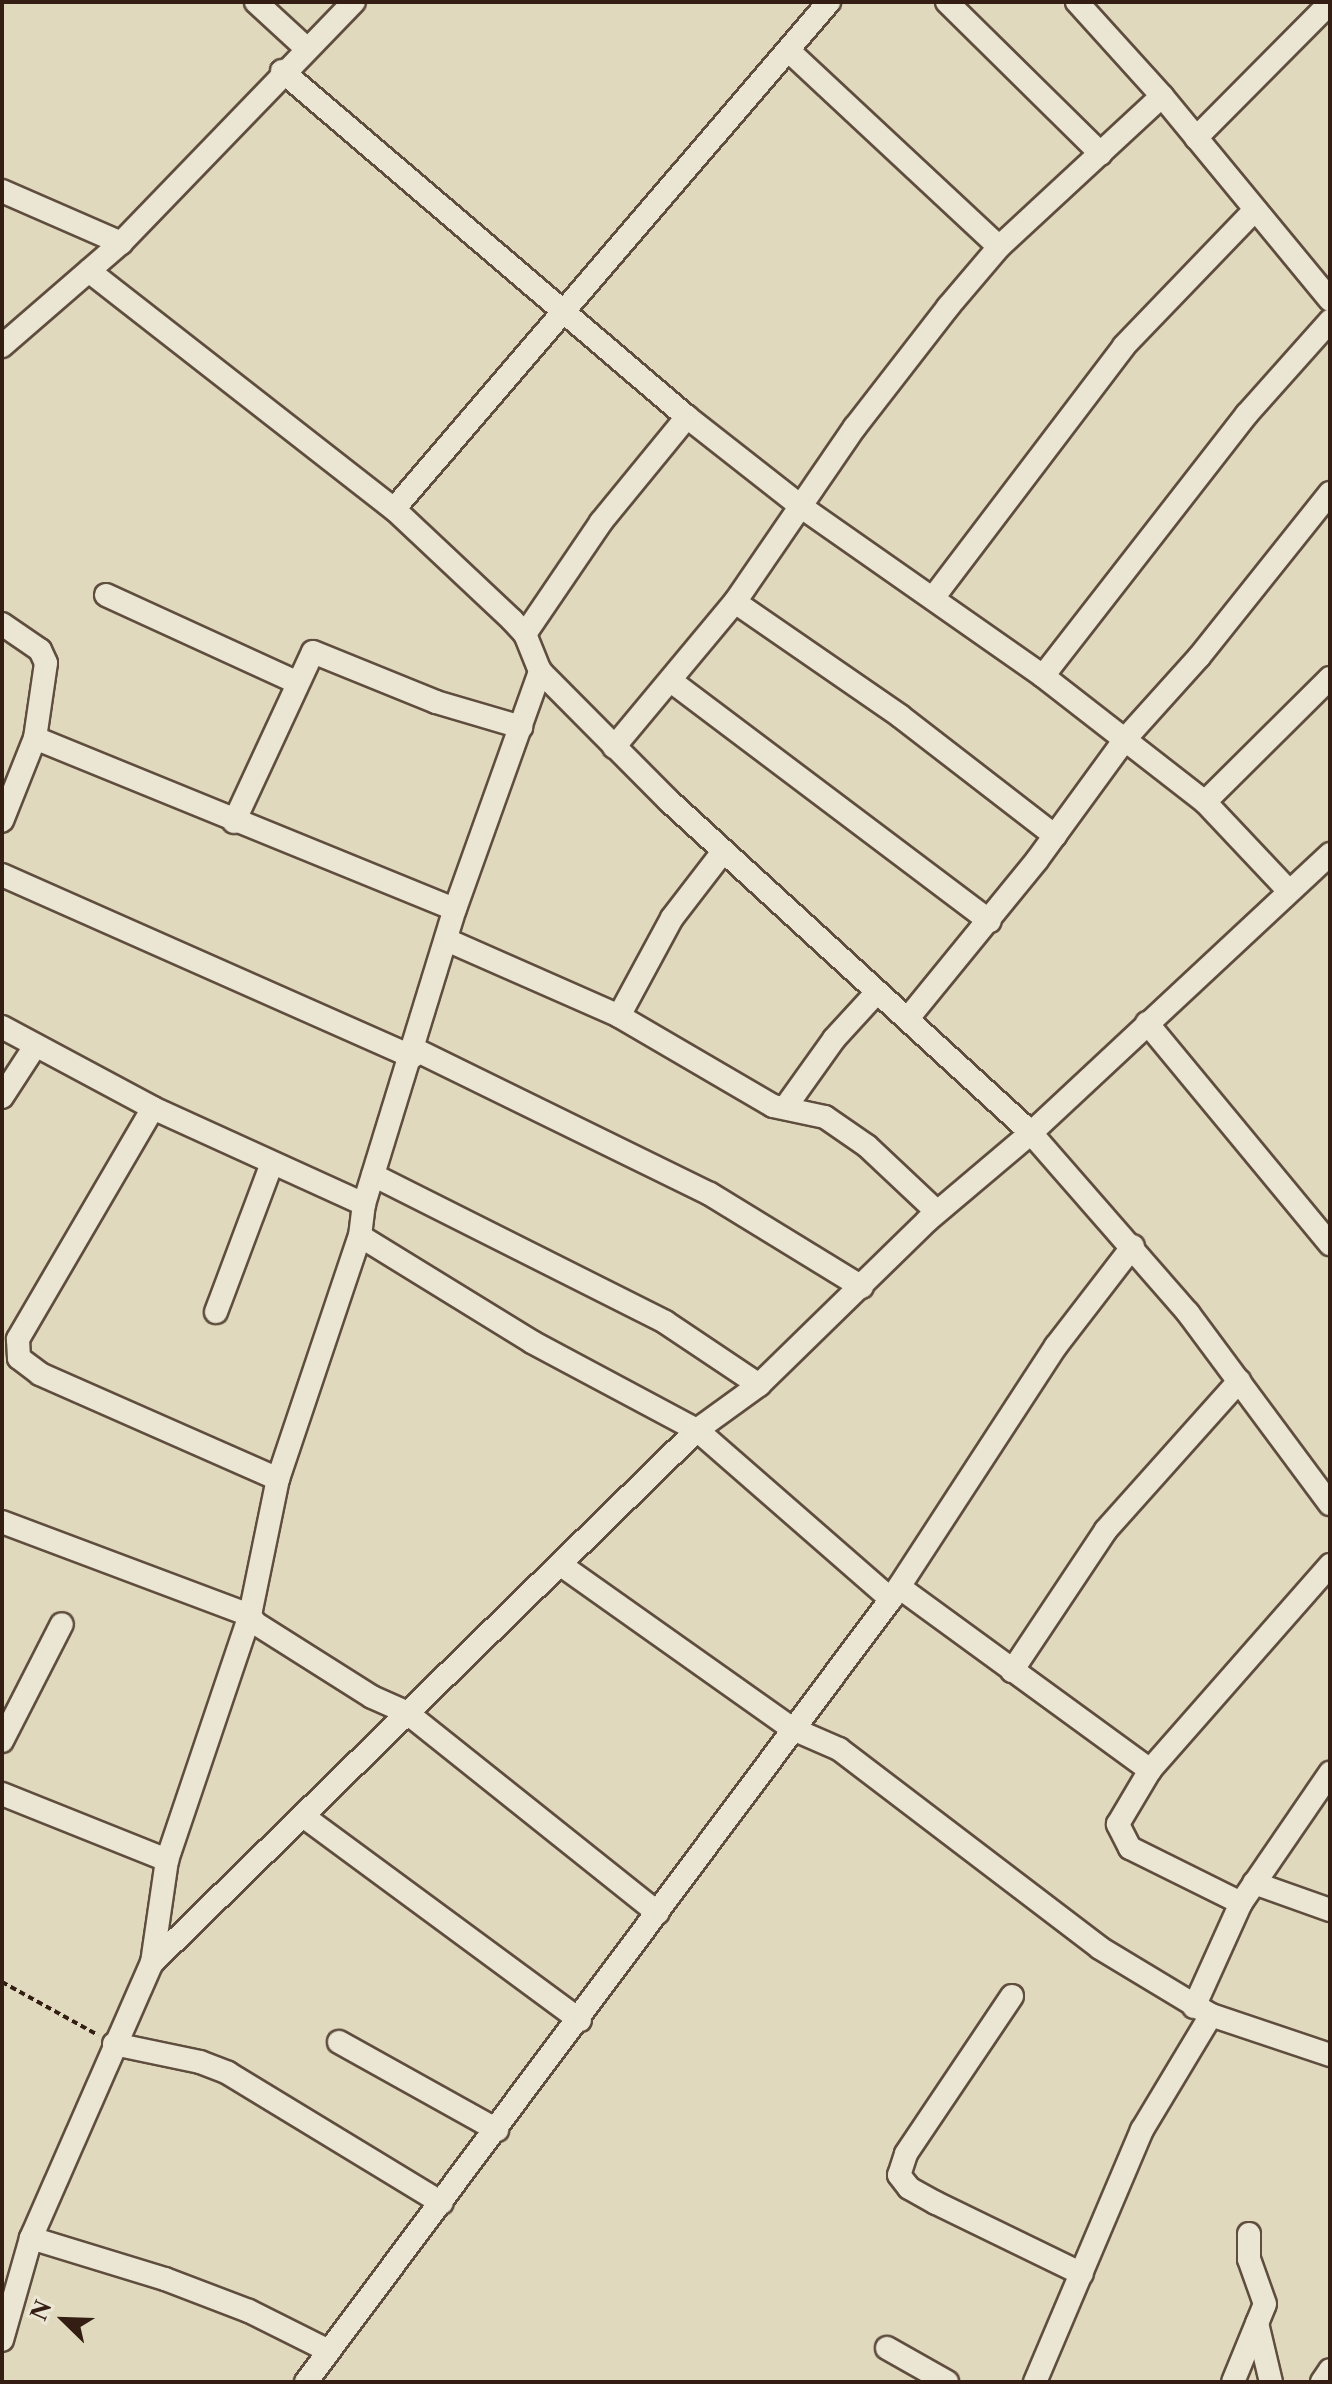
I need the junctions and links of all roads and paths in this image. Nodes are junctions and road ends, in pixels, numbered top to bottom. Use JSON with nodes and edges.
{"nodes":[{"id":1,"x":256,"y":2,"type":"edge"},
{"id":2,"x":354,"y":2,"type":"edge"},
{"id":3,"x":829,"y":2,"type":"edge"},
{"id":4,"x":947,"y":2,"type":"edge"},
{"id":5,"x":1077,"y":2,"type":"edge"},
{"id":6,"x":1324,"y":10,"type":"edge"},
{"id":7,"x":305,"y":47,"type":"junction"},
{"id":8,"x":789,"y":51,"type":"junction"},
{"id":9,"x":282,"y":71,"type":"junction"},
{"id":10,"x":1162,"y":96,"type":"junction"},
{"id":11,"x":1196,"y":138,"type":"junction"},
{"id":12,"x":1101,"y":154,"type":"junction"},
{"id":13,"x":2,"y":191,"type":"edge"},
{"id":14,"x":1255,"y":210,"type":"junction"},
{"id":15,"x":121,"y":243,"type":"junction"},
{"id":16,"x":999,"y":247,"type":"junction"},
{"id":17,"x":89,"y":271,"type":"junction"},
{"id":18,"x":1330,"y":300,"type":"edge"},
{"id":19,"x":562,"y":314,"type":"junction"},
{"id":20,"x":1330,"y":321,"type":"edge"},
{"id":21,"x":2,"y":346,"type":"edge"},
{"id":22,"x":687,"y":417,"type":"junction"},
{"id":23,"x":1330,"y":493,"type":"edge"},
{"id":24,"x":803,"y":508,"type":"junction"},
{"id":25,"x":394,"y":509,"type":"junction"},
{"id":26,"x":106,"y":595,"type":"dead end"},
{"id":27,"x":933,"y":598,"type":"junction"},
{"id":28,"x":735,"y":602,"type":"junction"},
{"id":29,"x":2,"y":624,"type":"edge"},
{"id":30,"x":525,"y":634,"type":"junction"},
{"id":31,"x":540,"y":671,"type":"junction"},
{"id":32,"x":1043,"y":676,"type":"junction"},
{"id":33,"x":1330,"y":678,"type":"edge"},
{"id":34,"x":671,"y":681,"type":"junction"},
{"id":35,"x":296,"y":682,"type":"junction"},
{"id":36,"x":521,"y":727,"type":"junction"},
{"id":37,"x":35,"y":738,"type":"junction"},
{"id":38,"x":1126,"y":738,"type":"junction"},
{"id":39,"x":614,"y":747,"type":"junction"},
{"id":40,"x":1205,"y":802,"type":"junction"},
{"id":41,"x":2,"y":821,"type":"edge"},
{"id":42,"x":234,"y":822,"type":"junction"},
{"id":43,"x":1055,"y":836,"type":"junction"},
{"id":44,"x":722,"y":853,"type":"junction"},
{"id":45,"x":1330,"y":854,"type":"edge"},
{"id":46,"x":2,"y":875,"type":"edge"},
{"id":47,"x":1289,"y":891,"type":"junction"},
{"id":48,"x":455,"y":909,"type":"junction"},
{"id":49,"x":990,"y":921,"type":"junction"},
{"id":50,"x":447,"y":940,"type":"junction"},
{"id":51,"x":877,"y":992,"type":"junction"},
{"id":52,"x":619,"y":1016,"type":"junction"},
{"id":53,"x":909,"y":1017,"type":"junction"},
{"id":54,"x":1147,"y":1023,"type":"junction"},
{"id":55,"x":2,"y":1027,"type":"edge"},
{"id":56,"x":34,"y":1048,"type":"junction"},
{"id":57,"x":414,"y":1054,"type":"junction"},
{"id":58,"x":2,"y":1097,"type":"edge"},
{"id":59,"x":787,"y":1105,"type":"junction"},
{"id":60,"x":153,"y":1108,"type":"junction"},
{"id":61,"x":1031,"y":1133,"type":"junction"},
{"id":62,"x":272,"y":1163,"type":"junction"},
{"id":63,"x":373,"y":1175,"type":"junction"},
{"id":64,"x":364,"y":1204,"type":"junction"},
{"id":65,"x":937,"y":1212,"type":"junction"},
{"id":66,"x":360,"y":1236,"type":"junction"},
{"id":67,"x":1330,"y":1244,"type":"edge"},
{"id":68,"x":1133,"y":1246,"type":"junction"},
{"id":69,"x":862,"y":1287,"type":"junction"},
{"id":70,"x":216,"y":1312,"type":"dead end"},
{"id":71,"x":10,"y":1336,"type":"edge"},
{"id":72,"x":1239,"y":1381,"type":"junction"},
{"id":73,"x":759,"y":1385,"type":"junction"},
{"id":74,"x":697,"y":1430,"type":"junction"},
{"id":75,"x":1321,"y":1468,"type":"edge"},
{"id":76,"x":278,"y":1479,"type":"junction"},
{"id":77,"x":1330,"y":1504,"type":"edge"},
{"id":78,"x":2,"y":1522,"type":"edge"},
{"id":79,"x":561,"y":1565,"type":"junction"},
{"id":80,"x":1330,"y":1565,"type":"edge"},
{"id":81,"x":895,"y":1593,"type":"junction"},
{"id":82,"x":250,"y":1615,"type":"junction"},
{"id":83,"x":62,"y":1624,"type":"dead end"},
{"id":84,"x":1012,"y":1671,"type":"junction"},
{"id":85,"x":406,"y":1712,"type":"junction"},
{"id":86,"x":793,"y":1729,"type":"junction"},
{"id":87,"x":2,"y":1741,"type":"edge"},
{"id":88,"x":1150,"y":1770,"type":"junction"},
{"id":89,"x":1330,"y":1773,"type":"edge"},
{"id":90,"x":2,"y":1794,"type":"edge"},
{"id":91,"x":303,"y":1816,"type":"junction"},
{"id":92,"x":167,"y":1860,"type":"junction"},
{"id":93,"x":1254,"y":1883,"type":"junction"},
{"id":94,"x":1241,"y":1903,"type":"junction"},
{"id":95,"x":1330,"y":1910,"type":"edge"},
{"id":96,"x":658,"y":1913,"type":"junction"},
{"id":97,"x":152,"y":1963,"type":"junction"},
{"id":98,"x":2,"y":1982,"type":"edge"},
{"id":99,"x":1012,"y":1996,"type":"dead end"},
{"id":100,"x":1202,"y":2011,"type":"junction"},
{"id":101,"x":580,"y":2020,"type":"junction"},
{"id":102,"x":339,"y":2042,"type":"dead end"},
{"id":103,"x":114,"y":2044,"type":"junction"},
{"id":104,"x":1330,"y":2055,"type":"edge"},
{"id":105,"x":497,"y":2130,"type":"junction"},
{"id":106,"x":442,"y":2203,"type":"junction"},
{"id":107,"x":1249,"y":2234,"type":"dead end"},
{"id":108,"x":31,"y":2238,"type":"junction"},
{"id":109,"x":1082,"y":2274,"type":"junction"},
{"id":110,"x":1257,"y":2322,"type":"junction"},
{"id":111,"x":2,"y":2340,"type":"edge"},
{"id":112,"x":887,"y":2348,"type":"dead end"},
{"id":113,"x":329,"y":2351,"type":"junction"},
{"id":114,"x":1330,"y":2370,"type":"edge"},
{"id":115,"x":306,"y":2382,"type":"edge"},
{"id":116,"x":947,"y":2382,"type":"edge"},
{"id":117,"x":1035,"y":2382,"type":"edge"},
{"id":118,"x":1233,"y":2382,"type":"edge"},
{"id":119,"x":1271,"y":2382,"type":"edge"},
{"id":120,"x":1322,"y":2382,"type":"edge"}],
"edges":[{"from":1,"to":7,"type":"street"},
{"from":2,"to":7,"type":"street"},
{"from":3,"to":8,"type":"street"},
{"from":4,"to":12,"type":"street"},
{"from":5,"to":10,"type":"street"},
{"from":6,"to":11,"type":"street"},
{"from":7,"to":9,"type":"street"},
{"from":8,"to":16,"type":"street"},
{"from":8,"to":19,"type":"street"},
{"from":9,"to":15,"type":"street"},
{"from":9,"to":19,"type":"street"},
{"from":10,"to":11,"type":"street"},
{"from":10,"to":12,"type":"street"},
{"from":11,"to":14,"type":"street"},
{"from":12,"to":16,"type":"street"},
{"from":13,"to":15,"type":"street"},
{"from":14,"to":18,"type":"street"},
{"from":14,"to":27,"type":"street"},
{"from":15,"to":17,"type":"street"},
{"from":16,"to":24,"type":"street"},
{"from":17,"to":21,"type":"street"},
{"from":17,"to":25,"type":"street"},
{"from":19,"to":22,"type":"street"},
{"from":19,"to":25,"type":"street"},
{"from":20,"to":32,"type":"street"},
{"from":22,"to":24,"type":"street"},
{"from":22,"to":30,"type":"street"},
{"from":23,"to":38,"type":"street"},
{"from":24,"to":27,"type":"street"},
{"from":24,"to":28,"type":"street"},
{"from":25,"to":30,"type":"street"},
{"from":26,"to":35,"type":"street"},
{"from":27,"to":32,"type":"street"},
{"from":28,"to":34,"type":"street"},
{"from":28,"to":43,"type":"street"},
{"from":29,"to":37,"type":"street"},
{"from":30,"to":31,"type":"street"},
{"from":31,"to":36,"type":"street"},
{"from":31,"to":39,"type":"street"},
{"from":32,"to":38,"type":"street"},
{"from":33,"to":40,"type":"street"},
{"from":34,"to":39,"type":"street"},
{"from":34,"to":49,"type":"street"},
{"from":35,"to":36,"type":"street"},
{"from":35,"to":42,"type":"street"},
{"from":36,"to":48,"type":"street"},
{"from":37,"to":41,"type":"street"},
{"from":37,"to":42,"type":"street"},
{"from":38,"to":40,"type":"street"},
{"from":38,"to":43,"type":"street"},
{"from":39,"to":44,"type":"street"},
{"from":40,"to":47,"type":"street"},
{"from":42,"to":48,"type":"street"},
{"from":43,"to":49,"type":"street"},
{"from":44,"to":51,"type":"street"},
{"from":44,"to":52,"type":"street"},
{"from":45,"to":47,"type":"street"},
{"from":46,"to":57,"type":"street"},
{"from":47,"to":54,"type":"street"},
{"from":48,"to":50,"type":"street"},
{"from":49,"to":53,"type":"street"},
{"from":50,"to":52,"type":"street"},
{"from":50,"to":57,"type":"street"},
{"from":51,"to":53,"type":"street"},
{"from":51,"to":59,"type":"street"},
{"from":52,"to":59,"type":"street"},
{"from":53,"to":61,"type":"street"},
{"from":54,"to":61,"type":"street"},
{"from":54,"to":67,"type":"street"},
{"from":55,"to":56,"type":"street"},
{"from":56,"to":58,"type":"street"},
{"from":56,"to":60,"type":"street"},
{"from":57,"to":63,"type":"street"},
{"from":57,"to":69,"type":"street"},
{"from":59,"to":65,"type":"street"},
{"from":60,"to":62,"type":"street"},
{"from":60,"to":71,"type":"street"},
{"from":61,"to":65,"type":"street"},
{"from":61,"to":68,"type":"street"},
{"from":62,"to":64,"type":"street"},
{"from":62,"to":70,"type":"street"},
{"from":63,"to":64,"type":"street"},
{"from":63,"to":73,"type":"street"},
{"from":64,"to":66,"type":"street"},
{"from":65,"to":69,"type":"street"},
{"from":66,"to":74,"type":"street"},
{"from":66,"to":76,"type":"street"},
{"from":68,"to":72,"type":"street"},
{"from":68,"to":81,"type":"street"},
{"from":69,"to":73,"type":"street"},
{"from":71,"to":76,"type":"street"},
{"from":72,"to":75,"type":"street"},
{"from":72,"to":84,"type":"street"},
{"from":73,"to":74,"type":"street"},
{"from":74,"to":79,"type":"street"},
{"from":74,"to":81,"type":"street"},
{"from":75,"to":77,"type":"street"},
{"from":76,"to":82,"type":"street"},
{"from":78,"to":82,"type":"street"},
{"from":79,"to":85,"type":"street"},
{"from":79,"to":86,"type":"street"},
{"from":80,"to":88,"type":"street"},
{"from":81,"to":84,"type":"street"},
{"from":81,"to":86,"type":"street"},
{"from":82,"to":85,"type":"street"},
{"from":82,"to":92,"type":"street"},
{"from":83,"to":87,"type":"street"},
{"from":84,"to":88,"type":"street"},
{"from":85,"to":91,"type":"street"},
{"from":85,"to":96,"type":"street"},
{"from":86,"to":96,"type":"street"},
{"from":86,"to":100,"type":"street"},
{"from":88,"to":94,"type":"street"},
{"from":89,"to":93,"type":"street"},
{"from":90,"to":92,"type":"street"},
{"from":91,"to":97,"type":"street"},
{"from":91,"to":101,"type":"street"},
{"from":92,"to":97,"type":"street"},
{"from":93,"to":94,"type":"street"},
{"from":93,"to":95,"type":"street"},
{"from":94,"to":100,"type":"street"},
{"from":96,"to":101,"type":"street"},
{"from":97,"to":103,"type":"street"},
{"from":98,"to":103,"type":"path"},
{"from":99,"to":109,"type":"street"},
{"from":100,"to":104,"type":"street"},
{"from":100,"to":109,"type":"street"},
{"from":101,"to":105,"type":"street"},
{"from":102,"to":105,"type":"street"},
{"from":103,"to":106,"type":"street"},
{"from":103,"to":108,"type":"street"},
{"from":105,"to":106,"type":"street"},
{"from":106,"to":113,"type":"street"},
{"from":107,"to":110,"type":"street"},
{"from":108,"to":111,"type":"street"},
{"from":108,"to":113,"type":"street"},
{"from":109,"to":117,"type":"street"},
{"from":110,"to":118,"type":"street"},
{"from":110,"to":119,"type":"street"},
{"from":112,"to":116,"type":"street"},
{"from":113,"to":115,"type":"street"},
{"from":114,"to":120,"type":"street"}]}
